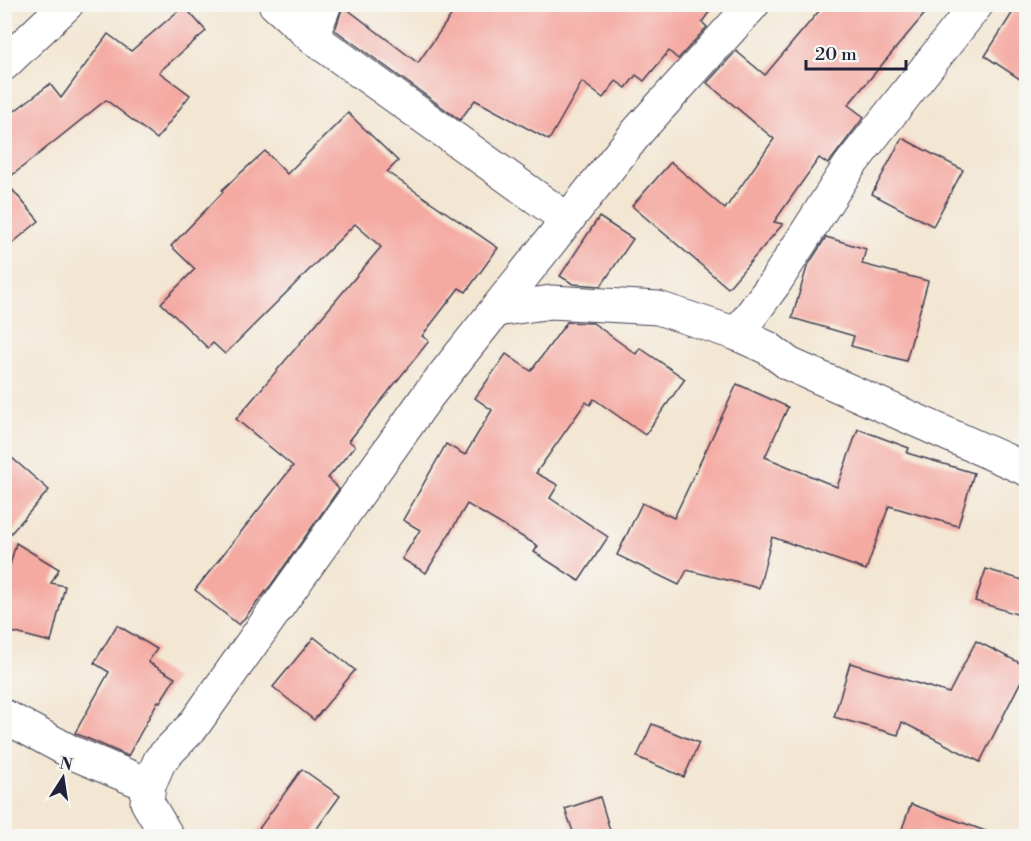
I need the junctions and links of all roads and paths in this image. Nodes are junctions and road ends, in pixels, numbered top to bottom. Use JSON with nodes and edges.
{"nodes":[{"id":1,"x":67,"y":4,"type":"edge"},
{"id":2,"x":275,"y":4,"type":"edge"},
{"id":3,"x":325,"y":4,"type":"edge"},
{"id":4,"x":753,"y":4,"type":"edge"},
{"id":5,"x":977,"y":4,"type":"edge"},
{"id":6,"x":312,"y":37,"type":"junction"},
{"id":7,"x":4,"y":64,"type":"edge"},
{"id":8,"x":568,"y":220,"type":"junction"},
{"id":9,"x":496,"y":310,"type":"junction"},
{"id":10,"x":737,"y":334,"type":"junction"},
{"id":11,"x":1026,"y":469,"type":"edge"},
{"id":12,"x":4,"y":716,"type":"edge"},
{"id":13,"x":149,"y":785,"type":"junction"},
{"id":14,"x":167,"y":837,"type":"edge"}],
"edges":[{"from":1,"to":7,"type":"street"},
{"from":2,"to":6,"type":"street"},
{"from":3,"to":6,"type":"street"},
{"from":4,"to":8,"type":"street"},
{"from":5,"to":10,"type":"street"},
{"from":6,"to":8,"type":"street"},
{"from":8,"to":9,"type":"street"},
{"from":9,"to":10,"type":"street"},
{"from":9,"to":13,"type":"street"},
{"from":10,"to":11,"type":"street"},
{"from":12,"to":13,"type":"street"},
{"from":13,"to":14,"type":"street"}]}
